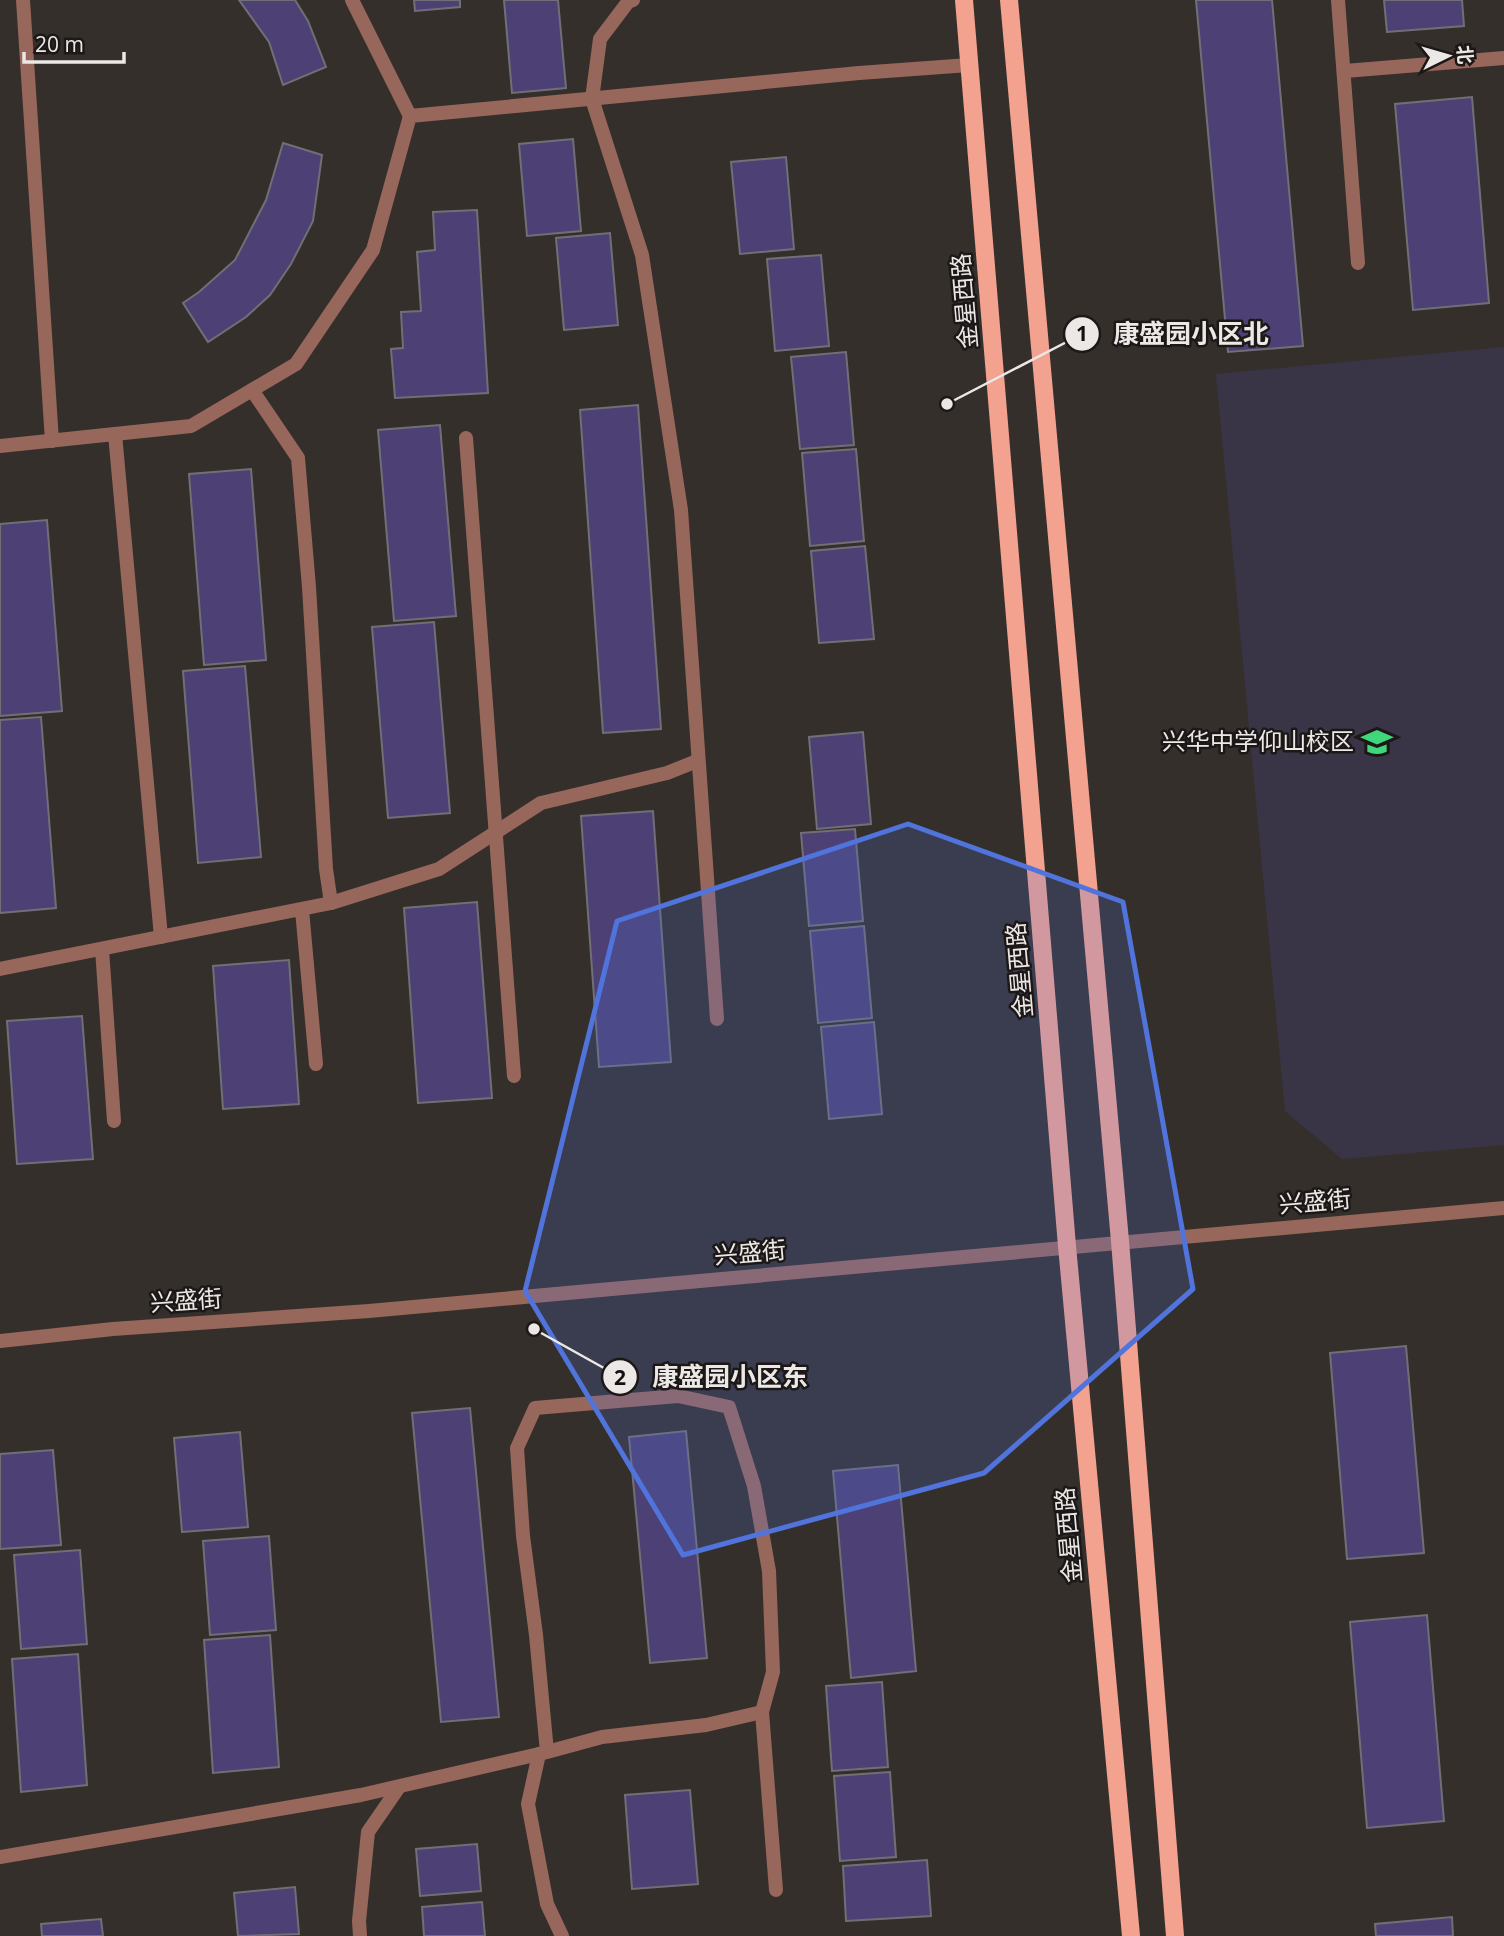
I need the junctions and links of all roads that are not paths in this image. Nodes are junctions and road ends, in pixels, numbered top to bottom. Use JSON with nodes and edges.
{"nodes":[{"id":1,"x":23,"y":0,"type":"edge"},
{"id":2,"x":352,"y":0,"type":"edge"},
{"id":3,"x":633,"y":0,"type":"edge"},
{"id":4,"x":964,"y":0,"type":"edge"},
{"id":5,"x":1009,"y":0,"type":"edge"},
{"id":6,"x":1338,"y":0,"type":"edge"},
{"id":7,"x":1504,"y":58,"type":"edge"},
{"id":8,"x":970,"y":65,"type":"junction"},
{"id":9,"x":1345,"y":71,"type":"junction"},
{"id":10,"x":592,"y":99,"type":"junction"},
{"id":11,"x":410,"y":116,"type":"junction"},
{"id":12,"x":1358,"y":263,"type":"dead end"},
{"id":13,"x":252,"y":390,"type":"junction"},
{"id":14,"x":115,"y":434,"type":"junction"},
{"id":15,"x":466,"y":438,"type":"dead end"},
{"id":16,"x":52,"y":441,"type":"junction"},
{"id":17,"x":0,"y":446,"type":"edge"},
{"id":18,"x":697,"y":761,"type":"junction"},
{"id":19,"x":497,"y":832,"type":"junction"},
{"id":20,"x":331,"y":903,"type":"junction"},
{"id":21,"x":302,"y":910,"type":"junction"},
{"id":22,"x":161,"y":937,"type":"junction"},
{"id":23,"x":102,"y":949,"type":"junction"},
{"id":24,"x":0,"y":969,"type":"edge"},
{"id":25,"x":717,"y":1019,"type":"dead end"},
{"id":26,"x":316,"y":1064,"type":"dead end"},
{"id":27,"x":514,"y":1076,"type":"dead end"},
{"id":28,"x":114,"y":1121,"type":"dead end"},
{"id":29,"x":1504,"y":1208,"type":"edge"},
{"id":30,"x":1120,"y":1241,"type":"junction"},
{"id":31,"x":1067,"y":1246,"type":"junction"},
{"id":32,"x":0,"y":1340,"type":"edge"},
{"id":33,"x":762,"y":1712,"type":"junction"},
{"id":34,"x":543,"y":1753,"type":"junction"},
{"id":35,"x":399,"y":1787,"type":"junction"},
{"id":36,"x":0,"y":1857,"type":"edge"},
{"id":37,"x":776,"y":1891,"type":"dead end"},
{"id":38,"x":359,"y":1936,"type":"edge"},
{"id":39,"x":562,"y":1936,"type":"edge"},
{"id":40,"x":1123,"y":1936,"type":"edge"},
{"id":41,"x":1131,"y":1936,"type":"edge"},
{"id":42,"x":1175,"y":1936,"type":"edge"}],
"edges":[{"from":1,"to":16,"type":"street"},
{"from":2,"to":11,"type":"street"},
{"from":3,"to":10,"type":"street"},
{"from":4,"to":8,"type":"main road","name":"金星西路"},
{"from":5,"to":30,"type":"main road"},
{"from":6,"to":9,"type":"street"},
{"from":7,"to":9,"type":"street"},
{"from":8,"to":10,"type":"street"},
{"from":8,"to":31,"type":"main road","name":"金星西路"},
{"from":9,"to":12,"type":"street"},
{"from":10,"to":11,"type":"street"},
{"from":10,"to":18,"type":"street"},
{"from":11,"to":13,"type":"street"},
{"from":13,"to":14,"type":"street"},
{"from":13,"to":20,"type":"street"},
{"from":14,"to":16,"type":"street"},
{"from":14,"to":22,"type":"street"},
{"from":15,"to":19,"type":"street"},
{"from":16,"to":17,"type":"street"},
{"from":18,"to":19,"type":"street"},
{"from":18,"to":25,"type":"street"},
{"from":19,"to":20,"type":"street"},
{"from":19,"to":27,"type":"street"},
{"from":20,"to":21,"type":"street"},
{"from":21,"to":22,"type":"street"},
{"from":21,"to":26,"type":"street"},
{"from":22,"to":23,"type":"street"},
{"from":23,"to":24,"type":"street"},
{"from":23,"to":28,"type":"street"},
{"from":29,"to":30,"type":"street","name":"兴盛街"},
{"from":30,"to":31,"type":"street","name":"兴盛街"},
{"from":30,"to":42,"type":"main road"},
{"from":31,"to":32,"type":"street","name":"兴盛街"},
{"from":31,"to":41,"type":"main road","name":"金星西路"},
{"from":33,"to":34,"type":"street"},
{"from":33,"to":34,"type":"street"},
{"from":33,"to":37,"type":"street"},
{"from":34,"to":35,"type":"street"},
{"from":34,"to":39,"type":"street"},
{"from":35,"to":36,"type":"street"},
{"from":35,"to":38,"type":"street"},
{"from":40,"to":41,"type":"street"}]}
